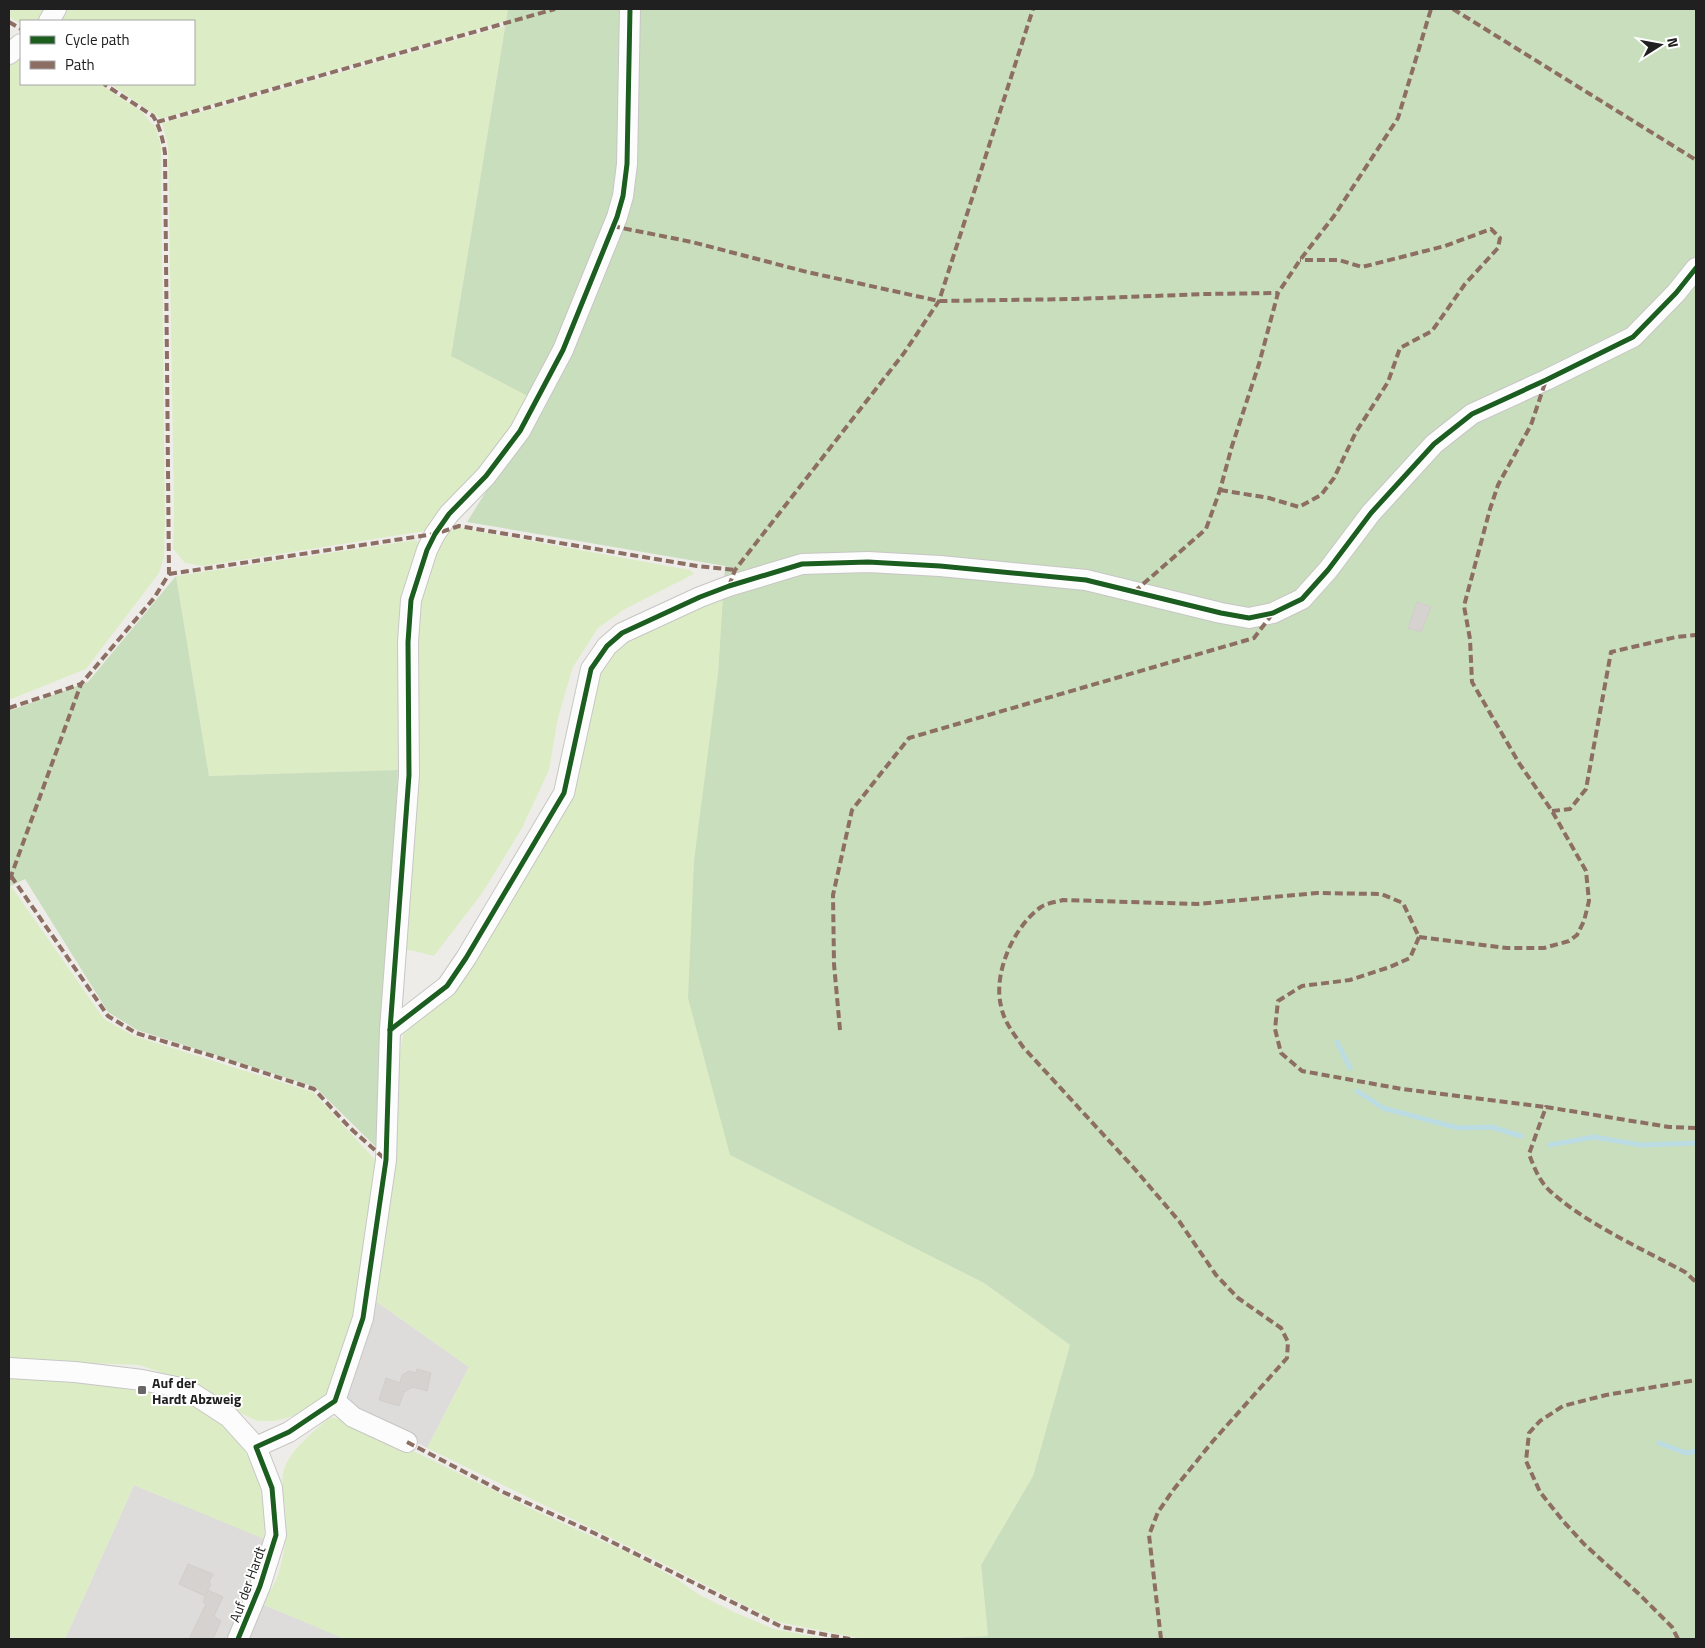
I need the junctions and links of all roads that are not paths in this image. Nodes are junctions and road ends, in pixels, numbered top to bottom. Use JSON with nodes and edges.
{"nodes":[{"id":1,"x":56,"y":9,"type":"edge"},
{"id":2,"x":630,"y":9,"type":"edge"},
{"id":3,"x":50,"y":20,"type":"edge"},
{"id":4,"x":20,"y":45,"type":"edge"},
{"id":5,"x":9,"y":54,"type":"edge"},
{"id":6,"x":1696,"y":268,"type":"edge"},
{"id":7,"x":390,"y":1030,"type":"junction"},
{"id":8,"x":9,"y":1368,"type":"edge"},
{"id":9,"x":334,"y":1401,"type":"junction"},
{"id":10,"x":407,"y":1442,"type":"dead end"},
{"id":11,"x":256,"y":1447,"type":"junction"},
{"id":12,"x":238,"y":1639,"type":"edge"}],
"edges":[{"from":1,"to":3,"type":"street"},
{"from":2,"to":7,"type":"street"},
{"from":4,"to":5,"type":"street"},
{"from":6,"to":7,"type":"street"},
{"from":7,"to":9,"type":"street"},
{"from":8,"to":11,"type":"street"},
{"from":9,"to":10,"type":"street"},
{"from":9,"to":11,"type":"street"},
{"from":11,"to":12,"type":"street","name":"Auf der Hardt"}]}
